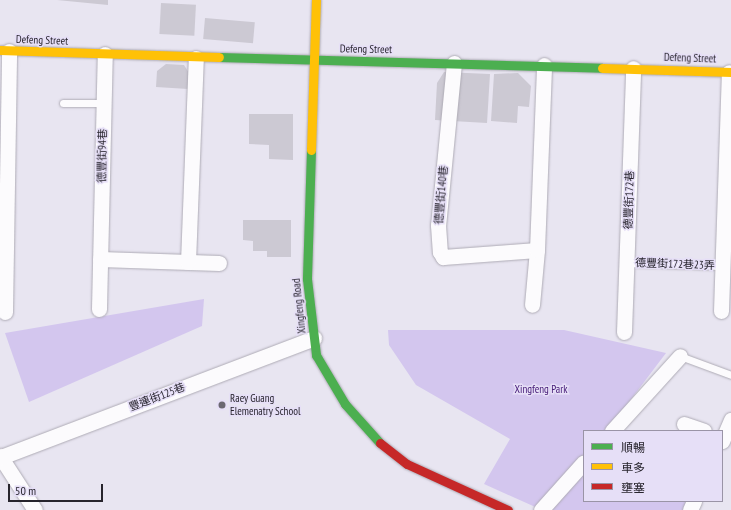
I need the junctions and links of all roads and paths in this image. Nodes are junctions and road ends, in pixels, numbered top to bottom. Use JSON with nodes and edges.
{"nodes":[{"id":1,"x":316,"y":0,"type":"edge"},
{"id":2,"x":4,"y":50,"type":"edge"},
{"id":3,"x":104,"y":54,"type":"junction"},
{"id":4,"x":196,"y":58,"type":"junction"},
{"id":5,"x":314,"y":60,"type":"junction"},
{"id":6,"x":454,"y":63,"type":"junction"},
{"id":7,"x":544,"y":65,"type":"junction"},
{"id":8,"x":633,"y":68,"type":"junction"},
{"id":9,"x":730,"y":72,"type":"edge"},
{"id":10,"x":63,"y":103,"type":"dead end"},
{"id":11,"x":103,"y":103,"type":"junction"},
{"id":12,"x":729,"y":160,"type":"edge"},
{"id":13,"x":537,"y":250,"type":"junction"},
{"id":14,"x":3,"y":254,"type":"edge"},
{"id":15,"x":100,"y":259,"type":"junction"},
{"id":16,"x":188,"y":262,"type":"junction"},
{"id":17,"x":219,"y":263,"type":"dead end"},
{"id":18,"x":627,"y":263,"type":"junction"},
{"id":19,"x":723,"y":266,"type":"junction"},
{"id":20,"x":532,"y":305,"type":"dead end"},
{"id":21,"x":99,"y":309,"type":"dead end"},
{"id":22,"x":721,"y":311,"type":"dead end"},
{"id":23,"x":5,"y":312,"type":"dead end"},
{"id":24,"x":624,"y":332,"type":"dead end"},
{"id":25,"x":314,"y":338,"type":"junction"},
{"id":26,"x":680,"y":356,"type":"joint"},
{"id":27,"x":731,"y":375,"type":"edge"},
{"id":28,"x":684,"y":424,"type":"dead end"},
{"id":29,"x":613,"y":430,"type":"edge"},
{"id":30,"x":701,"y":430,"type":"edge"},
{"id":31,"x":0,"y":456,"type":"edge"},
{"id":32,"x":583,"y":463,"type":"edge"},
{"id":33,"x":35,"y":510,"type":"edge"},
{"id":34,"x":508,"y":510,"type":"edge"},
{"id":35,"x":541,"y":510,"type":"edge"}],
"edges":[{"from":1,"to":5,"type":"street","name":"Xingfeng Road"},
{"from":2,"to":3,"type":"street","name":"Defeng Street"},
{"from":2,"to":14,"type":"street"},
{"from":3,"to":4,"type":"street","name":"Defeng Street"},
{"from":3,"to":11,"type":"street","name":"德豐街94巷"},
{"from":4,"to":5,"type":"street","name":"Defeng Street"},
{"from":4,"to":16,"type":"street"},
{"from":5,"to":6,"type":"street","name":"Defeng Street"},
{"from":5,"to":25,"type":"street","name":"Xingfeng Road"},
{"from":6,"to":7,"type":"street","name":"Defeng Street"},
{"from":6,"to":13,"type":"street","name":"德豐街140巷"},
{"from":7,"to":8,"type":"street","name":"Defeng Street"},
{"from":7,"to":13,"type":"street"},
{"from":8,"to":9,"type":"street","name":"Defeng Street"},
{"from":8,"to":18,"type":"street","name":"德豐街172巷"},
{"from":9,"to":12,"type":"street"},
{"from":10,"to":11,"type":"lane"},
{"from":11,"to":15,"type":"street","name":"德豐街94巷"},
{"from":12,"to":19,"type":"street"},
{"from":13,"to":20,"type":"street"},
{"from":14,"to":23,"type":"street"},
{"from":15,"to":16,"type":"street"},
{"from":15,"to":21,"type":"street","name":"德豐街94巷"},
{"from":16,"to":17,"type":"street"},
{"from":18,"to":19,"type":"lane","name":"德豐街172巷23弄"},
{"from":18,"to":24,"type":"street","name":"德豐街172巷"},
{"from":19,"to":22,"type":"street"},
{"from":25,"to":31,"type":"street","name":"豐連街125巷"},
{"from":25,"to":34,"type":"street","name":"Xingfeng Road"},
{"from":26,"to":27,"type":"lane"},
{"from":26,"to":29,"type":"street"},
{"from":28,"to":30,"type":"street"},
{"from":31,"to":33,"type":"street"},
{"from":32,"to":35,"type":"street"}]}
